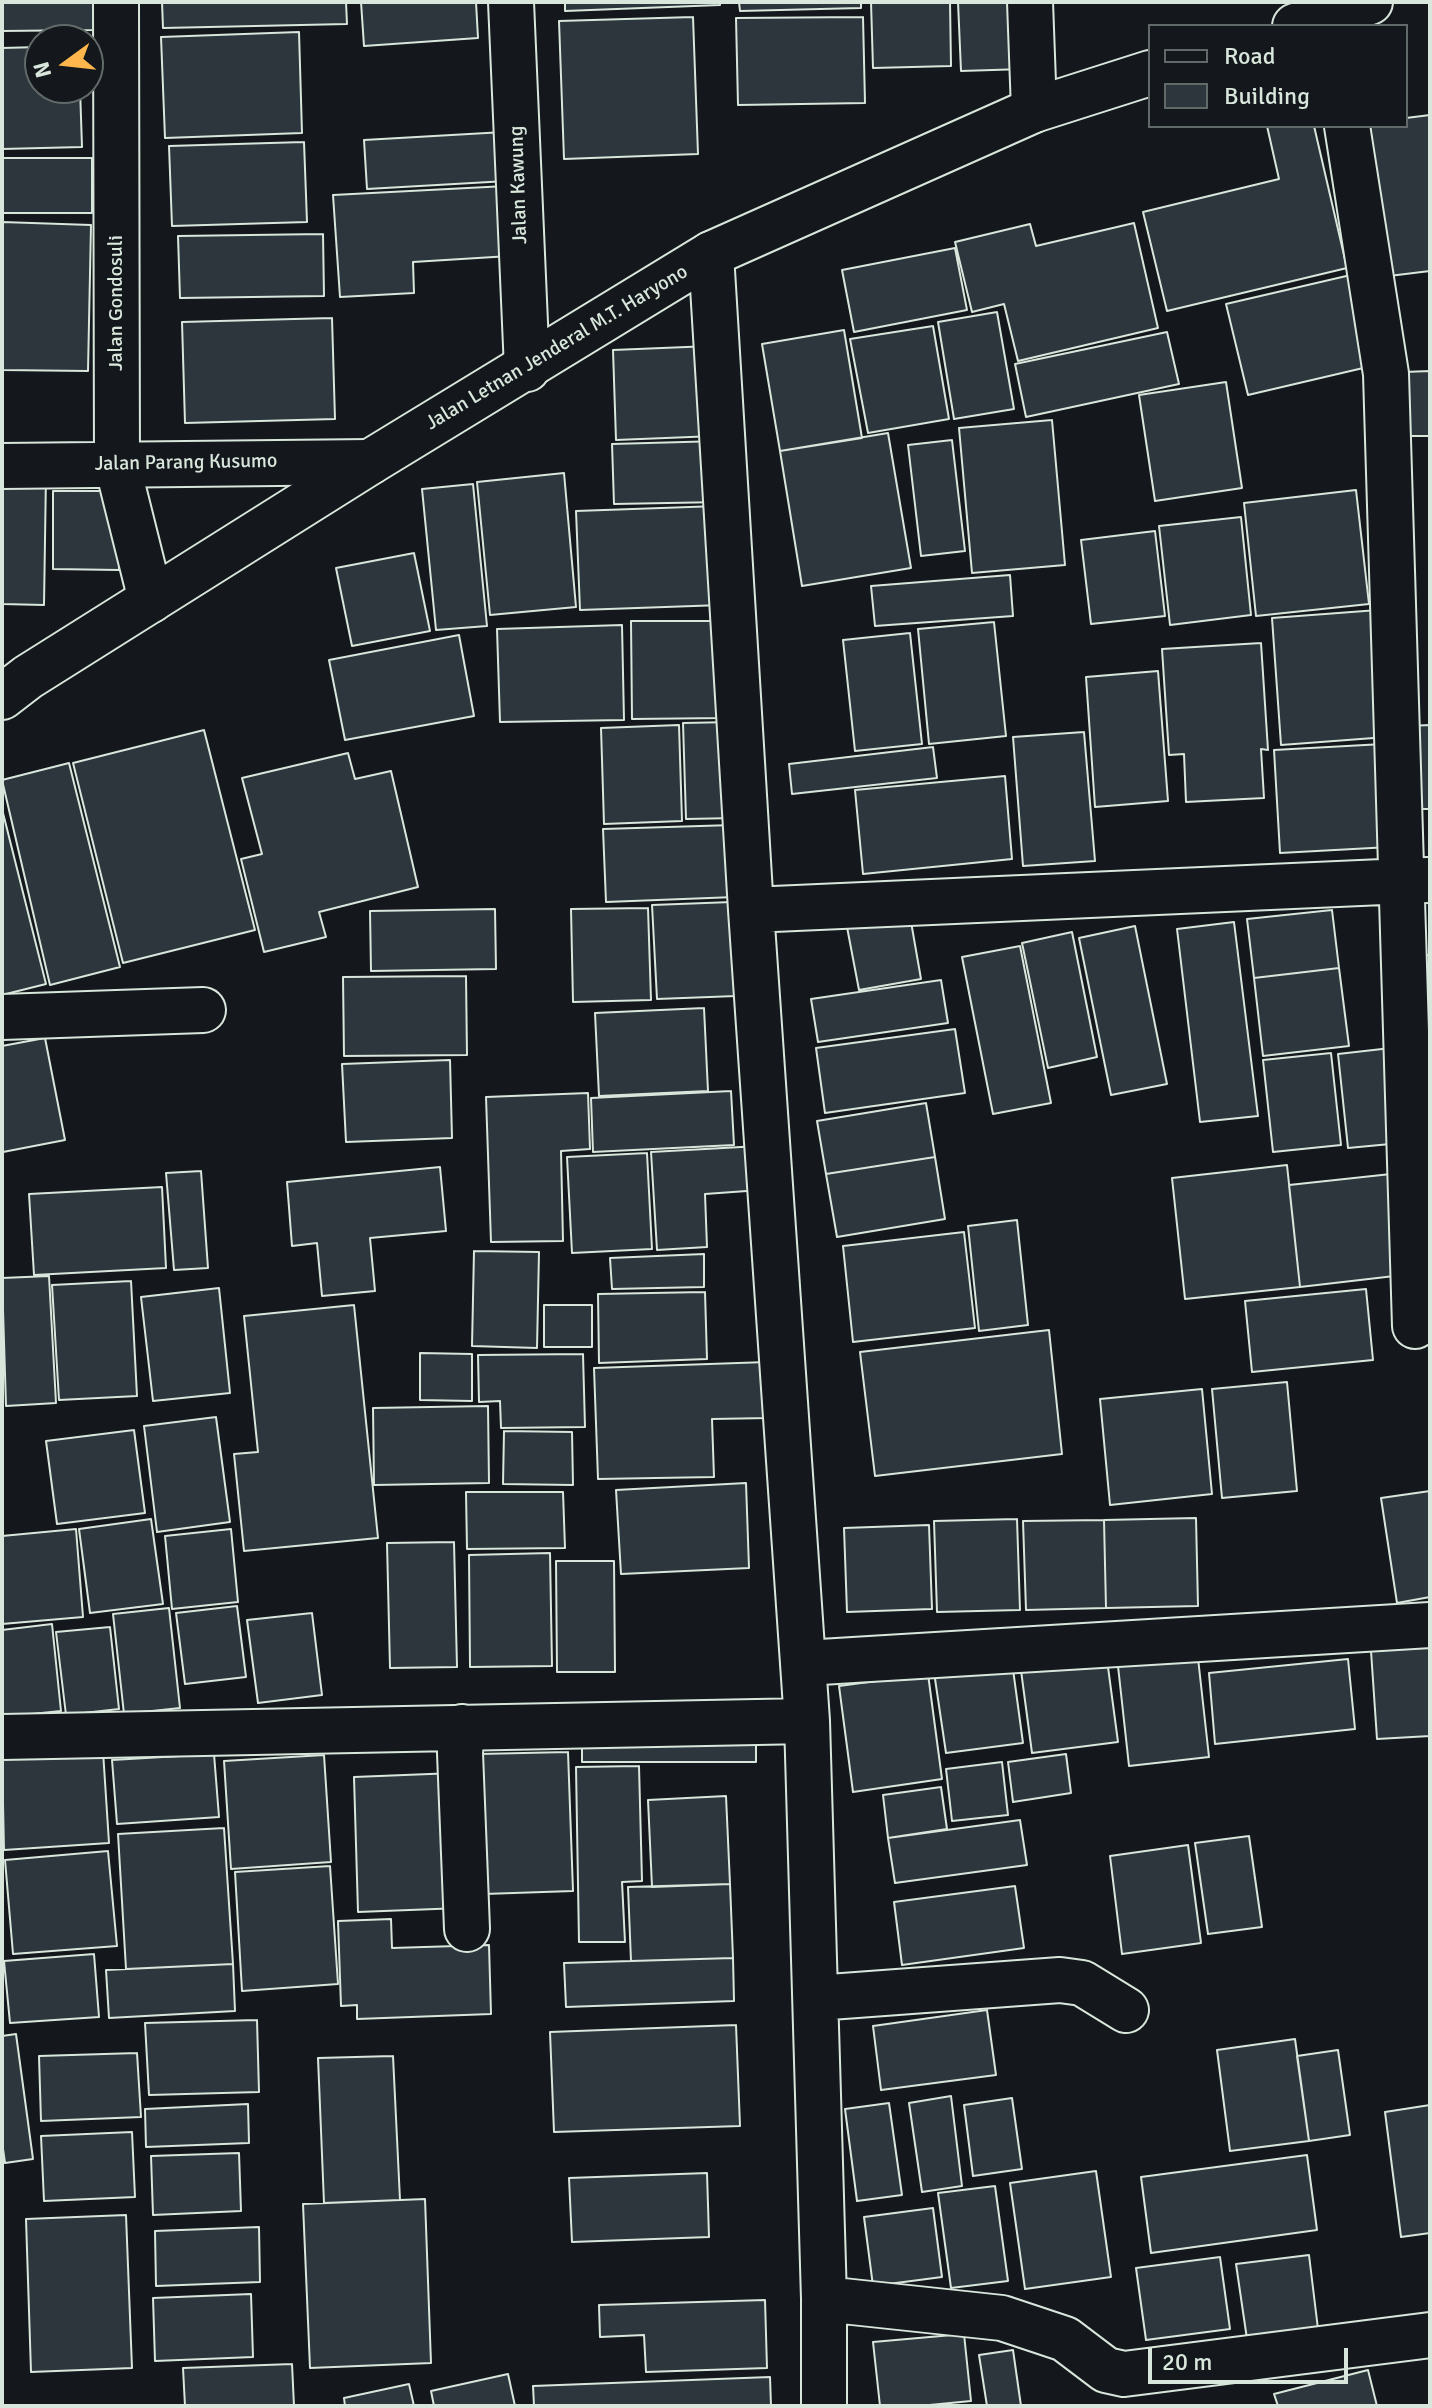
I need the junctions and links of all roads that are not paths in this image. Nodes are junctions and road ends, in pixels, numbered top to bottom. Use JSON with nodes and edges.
{"nodes":[{"id":1,"x":116,"y":2,"type":"edge"},
{"id":2,"x":511,"y":2,"type":"edge"},
{"id":3,"x":1030,"y":2,"type":"edge"},
{"id":4,"x":1148,"y":74,"type":"edge"},
{"id":5,"x":1034,"y":110,"type":"junction"},
{"id":6,"x":1347,"y":128,"type":"edge"},
{"id":7,"x":711,"y":254,"type":"junction"},
{"id":8,"x":527,"y":369,"type":"junction"},
{"id":9,"x":370,"y":462,"type":"junction"},
{"id":10,"x":117,"y":464,"type":"junction"},
{"id":11,"x":2,"y":466,"type":"edge"},
{"id":12,"x":151,"y":600,"type":"junction"},
{"id":13,"x":2,"y":697,"type":"edge"},
{"id":14,"x":1416,"y":881,"type":"edge"},
{"id":15,"x":751,"y":910,"type":"junction"},
{"id":16,"x":203,"y":1010,"type":"dead end"},
{"id":17,"x":2,"y":1017,"type":"edge"},
{"id":18,"x":1415,"y":1326,"type":"dead end"},
{"id":19,"x":1430,"y":1625,"type":"edge"},
{"id":20,"x":804,"y":1663,"type":"junction"},
{"id":21,"x":807,"y":1721,"type":"junction"},
{"id":22,"x":462,"y":1727,"type":"junction"},
{"id":23,"x":2,"y":1737,"type":"edge"},
{"id":24,"x":467,"y":1929,"type":"dead end"},
{"id":25,"x":816,"y":1998,"type":"junction"},
{"id":26,"x":1126,"y":2010,"type":"dead end"},
{"id":27,"x":824,"y":2299,"type":"junction"},
{"id":28,"x":1430,"y":2335,"type":"edge"},
{"id":29,"x":824,"y":2406,"type":"edge"}],
"edges":[{"from":1,"to":10,"type":"main road","name":"Jalan Gondosuli"},
{"from":2,"to":8,"type":"main road","name":"Jalan Kawung"},
{"from":3,"to":5,"type":"main road"},
{"from":4,"to":5,"type":"main road","name":"Jalan Letnan Jenderal M.T. Haryono"},
{"from":5,"to":7,"type":"main road","name":"Jalan Letnan Jenderal M.T. Haryono"},
{"from":6,"to":14,"type":"main road"},
{"from":7,"to":8,"type":"main road","name":"Jalan Letnan Jenderal M.T. Haryono"},
{"from":7,"to":15,"type":"main road"},
{"from":8,"to":9,"type":"main road","name":"Jalan Letnan Jenderal M.T. Haryono"},
{"from":9,"to":10,"type":"main road","name":"Jalan Parang Kusumo"},
{"from":9,"to":12,"type":"main road","name":"Jalan Letnan Jenderal M.T. Haryono"},
{"from":10,"to":11,"type":"main road","name":"Jalan Parang Kusumo"},
{"from":10,"to":12,"type":"main road","name":"Jalan Gondosuli"},
{"from":12,"to":13,"type":"main road","name":"Jalan Letnan Jenderal M.T. Haryono"},
{"from":14,"to":15,"type":"main road"},
{"from":14,"to":18,"type":"main road"},
{"from":15,"to":20,"type":"main road"},
{"from":16,"to":17,"type":"main road"},
{"from":19,"to":20,"type":"main road"},
{"from":20,"to":21,"type":"main road"},
{"from":21,"to":22,"type":"main road"},
{"from":21,"to":25,"type":"main road"},
{"from":22,"to":23,"type":"main road"},
{"from":22,"to":24,"type":"main road"},
{"from":25,"to":26,"type":"main road"},
{"from":25,"to":27,"type":"main road"},
{"from":27,"to":28,"type":"main road"},
{"from":27,"to":29,"type":"main road"}]}
